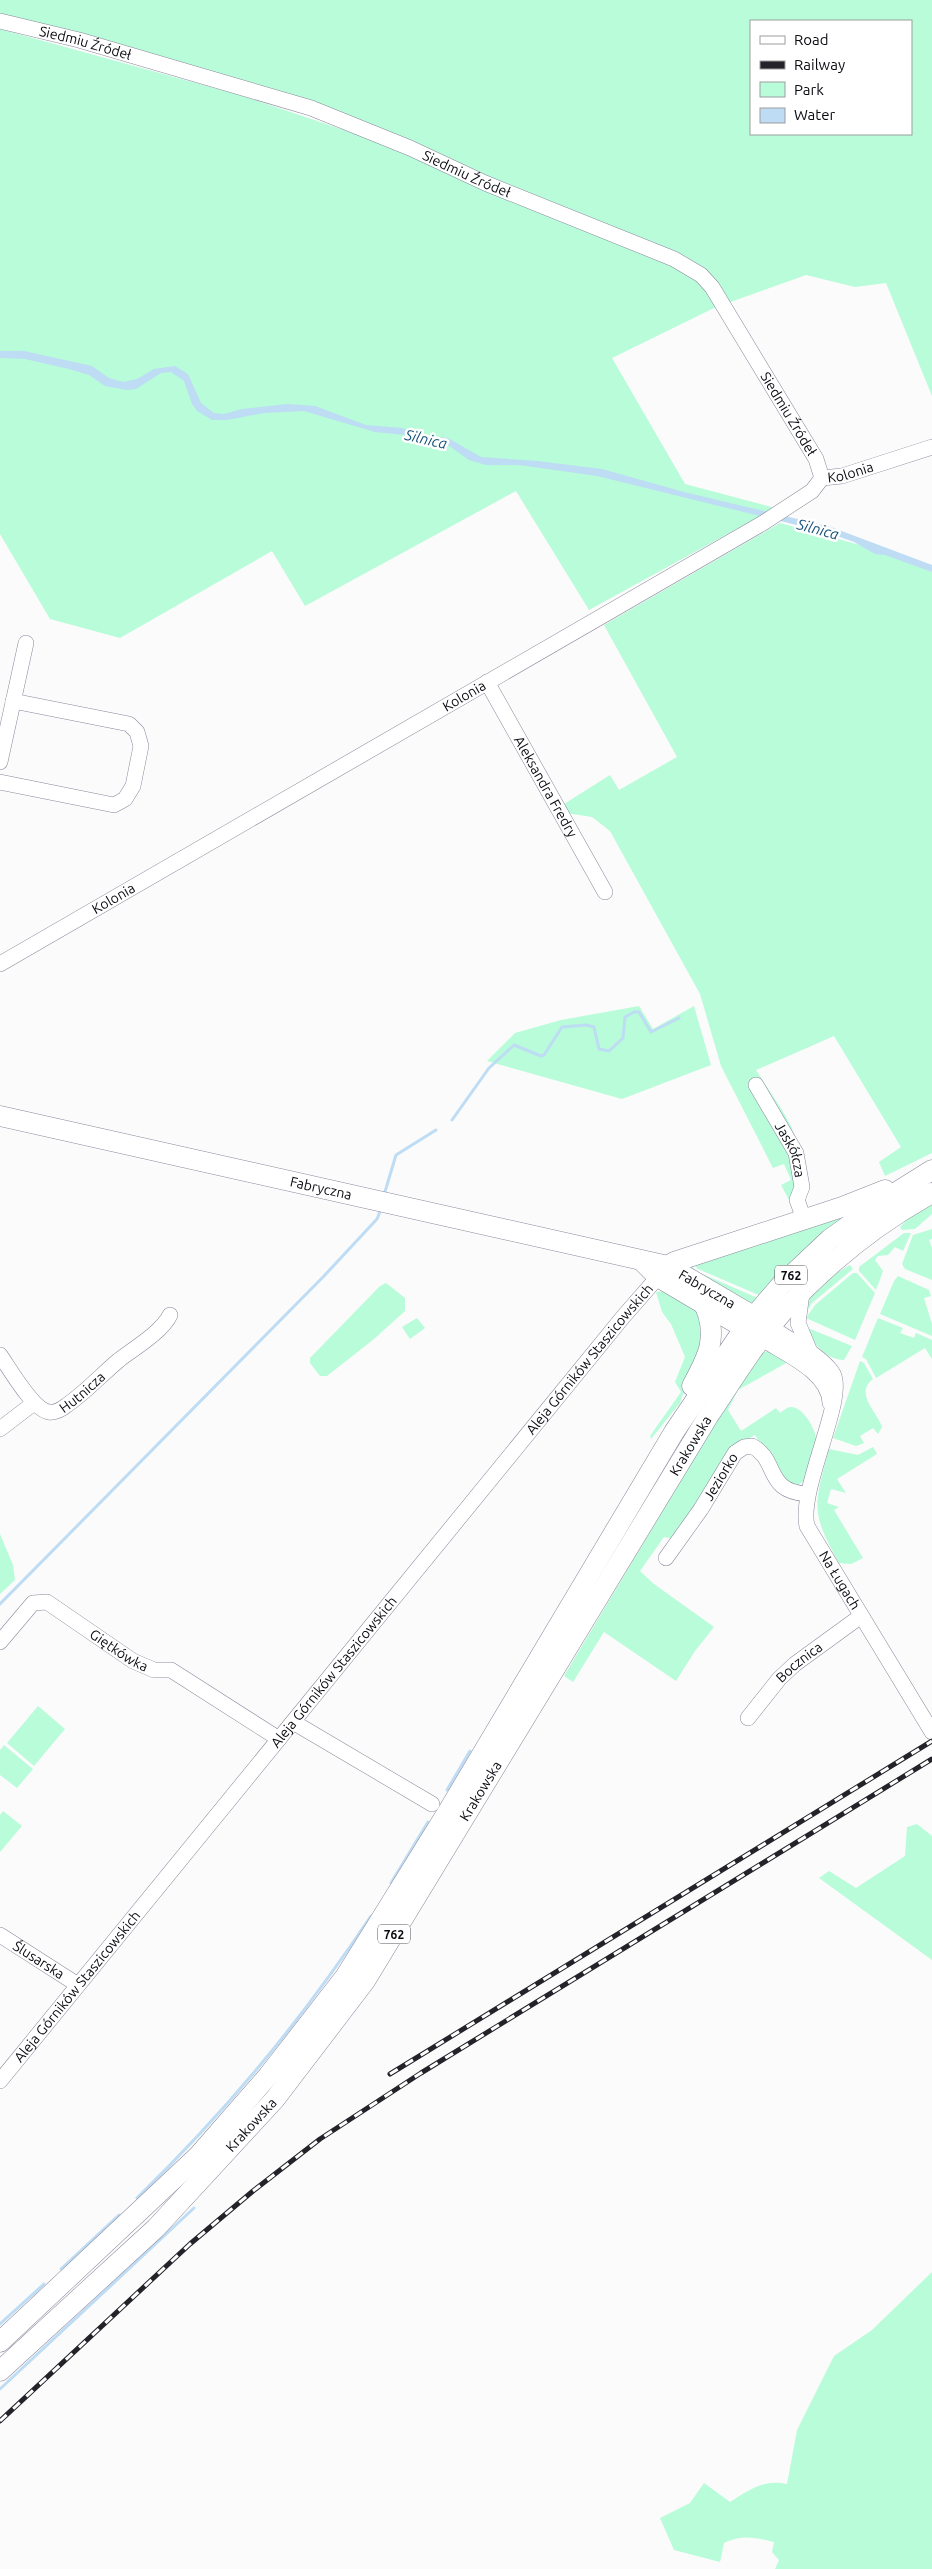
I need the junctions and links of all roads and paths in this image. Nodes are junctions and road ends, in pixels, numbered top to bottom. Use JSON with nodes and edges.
{"nodes":[{"id":1,"x":0,"y":21,"type":"edge"},
{"id":2,"x":932,"y":447,"type":"edge"},
{"id":3,"x":822,"y":478,"type":"junction"},
{"id":4,"x":26,"y":643,"type":"dead end"},
{"id":5,"x":487,"y":682,"type":"junction"},
{"id":6,"x":14,"y":701,"type":"junction"},
{"id":7,"x":0,"y":762,"type":"edge"},
{"id":8,"x":0,"y":782,"type":"edge"},
{"id":9,"x":605,"y":892,"type":"dead end"},
{"id":10,"x":0,"y":964,"type":"edge"},
{"id":11,"x":756,"y":1085,"type":"dead end"},
{"id":12,"x":0,"y":1116,"type":"edge"},
{"id":13,"x":932,"y":1170,"type":"edge"},
{"id":14,"x":911,"y":1182,"type":"junction"},
{"id":15,"x":932,"y":1193,"type":"edge"},
{"id":16,"x":804,"y":1220,"type":"junction"},
{"id":17,"x":663,"y":1272,"type":"junction"},
{"id":18,"x":802,"y":1293,"type":"junction"},
{"id":19,"x":704,"y":1304,"type":"junction"},
{"id":20,"x":170,"y":1315,"type":"dead end"},
{"id":21,"x":758,"y":1327,"type":"junction"},
{"id":22,"x":0,"y":1355,"type":"edge"},
{"id":23,"x":812,"y":1355,"type":"junction"},
{"id":24,"x":34,"y":1403,"type":"junction"},
{"id":25,"x":830,"y":1414,"type":"junction"},
{"id":26,"x":0,"y":1429,"type":"edge"},
{"id":27,"x":674,"y":1432,"type":"junction"},
{"id":28,"x":808,"y":1494,"type":"junction"},
{"id":29,"x":666,"y":1558,"type":"dead end"},
{"id":30,"x":861,"y":1616,"type":"junction"},
{"id":31,"x":0,"y":1642,"type":"edge"},
{"id":32,"x":748,"y":1718,"type":"dead end"},
{"id":33,"x":293,"y":1722,"type":"junction"},
{"id":34,"x":932,"y":1732,"type":"edge"},
{"id":35,"x":279,"y":1739,"type":"junction"},
{"id":36,"x":432,"y":1804,"type":"dead end"},
{"id":37,"x":0,"y":1935,"type":"edge"},
{"id":38,"x":78,"y":1985,"type":"junction"},
{"id":39,"x":0,"y":2080,"type":"edge"},
{"id":40,"x":0,"y":2342,"type":"edge"},
{"id":41,"x":0,"y":2371,"type":"edge"}],
"edges":[{"from":1,"to":3,"type":"street","name":"Siedmiu Źródeł"},
{"from":2,"to":3,"type":"street","name":"Kolonia"},
{"from":3,"to":5,"type":"street","name":"Kolonia"},
{"from":4,"to":6,"type":"street"},
{"from":5,"to":9,"type":"street","name":"Aleksandra Fredry"},
{"from":5,"to":10,"type":"street","name":"Kolonia"},
{"from":6,"to":7,"type":"street"},
{"from":6,"to":8,"type":"street"},
{"from":11,"to":16,"type":"street","name":"Jaskółcza"},
{"from":12,"to":17,"type":"main road","name":"Fabryczna"},
{"from":13,"to":14,"type":"main road","name":"Krakowska","number":"762"},
{"from":14,"to":16,"type":"main road"},
{"from":14,"to":21,"type":"main road","name":"Krakowska","number":"762"},
{"from":15,"to":18,"type":"main road","name":"Krakowska","number":"762"},
{"from":16,"to":17,"type":"main road"},
{"from":17,"to":19,"type":"main road","name":"Fabryczna"},
{"from":17,"to":21,"type":"main road","name":"Fabryczna"},
{"from":17,"to":33,"type":"street","name":"Aleja Górników Staszicowskich"},
{"from":18,"to":21,"type":"main road","name":"Krakowska","number":"762"},
{"from":18,"to":23,"type":"street","name":"Na Ługach"},
{"from":19,"to":21,"type":"main road","name":"Fabryczna"},
{"from":19,"to":27,"type":"main road"},
{"from":20,"to":24,"type":"street","name":"Hutnicza"},
{"from":21,"to":23,"type":"street","name":"Na Ługach"},
{"from":21,"to":25,"type":"street","name":"Na Ługach"},
{"from":21,"to":27,"type":"main road","name":"Krakowska","number":"762"},
{"from":21,"to":41,"type":"main road","name":"Krakowska","number":"762"},
{"from":22,"to":24,"type":"street"},
{"from":23,"to":25,"type":"street","name":"Na Ługach"},
{"from":24,"to":26,"type":"street"},
{"from":25,"to":28,"type":"street","name":"Na Ługach"},
{"from":27,"to":40,"type":"main road","name":"Krakowska","number":"762"},
{"from":28,"to":29,"type":"street","name":"Jeziorko"},
{"from":28,"to":30,"type":"street","name":"Na Ługach"},
{"from":30,"to":32,"type":"street","name":"Bocznica"},
{"from":30,"to":34,"type":"street","name":"Na Ługach"},
{"from":31,"to":35,"type":"street","name":"Giętkówka"},
{"from":33,"to":35,"type":"street","name":"Aleja Górników Staszicowskich"},
{"from":33,"to":36,"type":"street"},
{"from":35,"to":38,"type":"street","name":"Aleja Górników Staszicowskich"},
{"from":37,"to":38,"type":"street","name":"Ślusarska"},
{"from":38,"to":39,"type":"street","name":"Aleja Górników Staszicowskich"}]}
